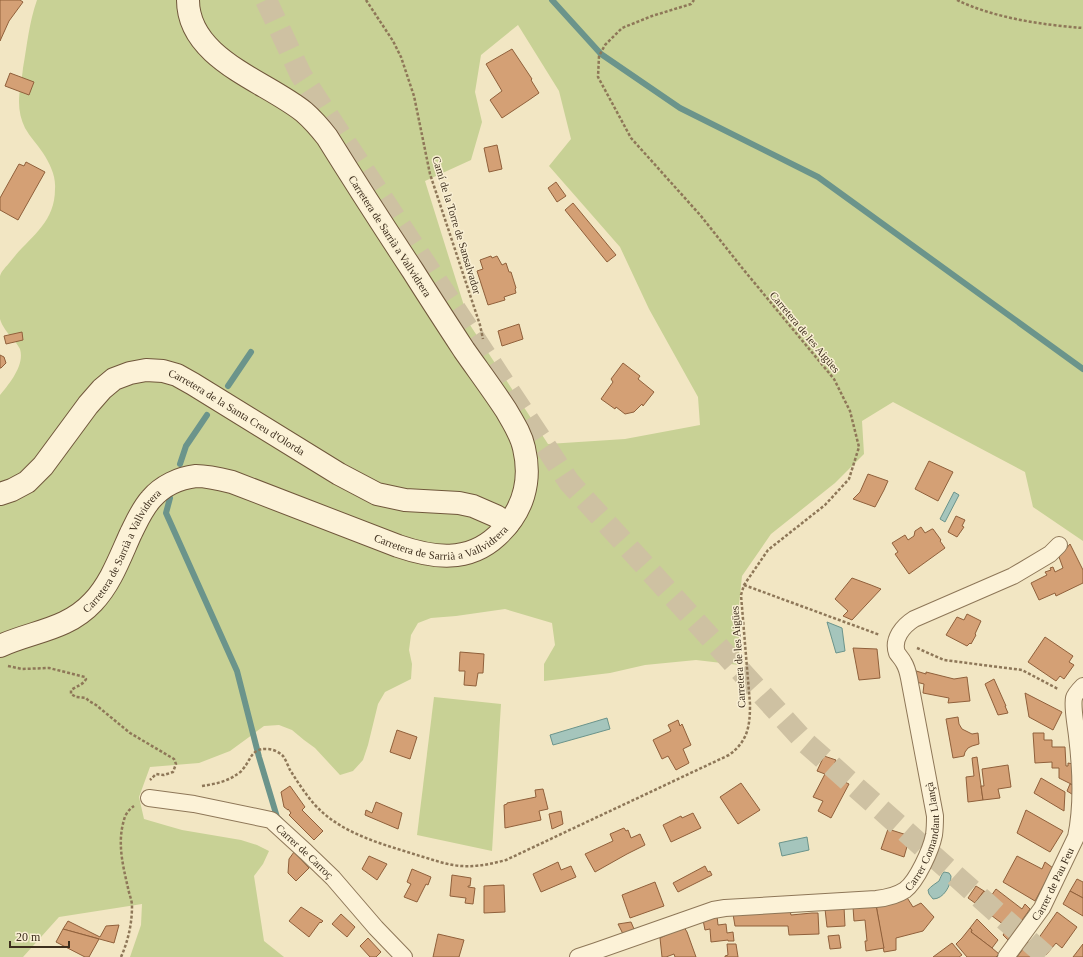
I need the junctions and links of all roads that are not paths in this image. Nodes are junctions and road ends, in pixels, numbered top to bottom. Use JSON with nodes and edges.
{"nodes":[{"id":1,"x":188,"y":0,"type":"edge"},
{"id":2,"x":0,"y":494,"type":"edge"},
{"id":3,"x":508,"y":524,"type":"junction"},
{"id":4,"x":1059,"y":545,"type":"dead end"},
{"id":5,"x":0,"y":646,"type":"edge"},
{"id":6,"x":1083,"y":686,"type":"edge"},
{"id":7,"x":149,"y":798,"type":"road end"},
{"id":8,"x":404,"y":957,"type":"edge"},
{"id":9,"x":578,"y":957,"type":"edge"},
{"id":10,"x":1006,"y":957,"type":"edge"}],
"edges":[{"from":1,"to":3,"type":"main road","name":"Carretera de Sarrià a Vallvidrera"},
{"from":2,"to":3,"type":"main road","name":"Carretera de la Santa Creu d'Olorda"},
{"from":3,"to":5,"type":"main road","name":"Carretera de Sarrià a Vallvidrera"},
{"from":4,"to":9,"type":"street","name":"Carrer Comandant Llançà"},
{"from":6,"to":10,"type":"street","name":"Carrer de Pau Feu"},
{"from":7,"to":8,"type":"street","name":"Carrer de Carroç"}]}
